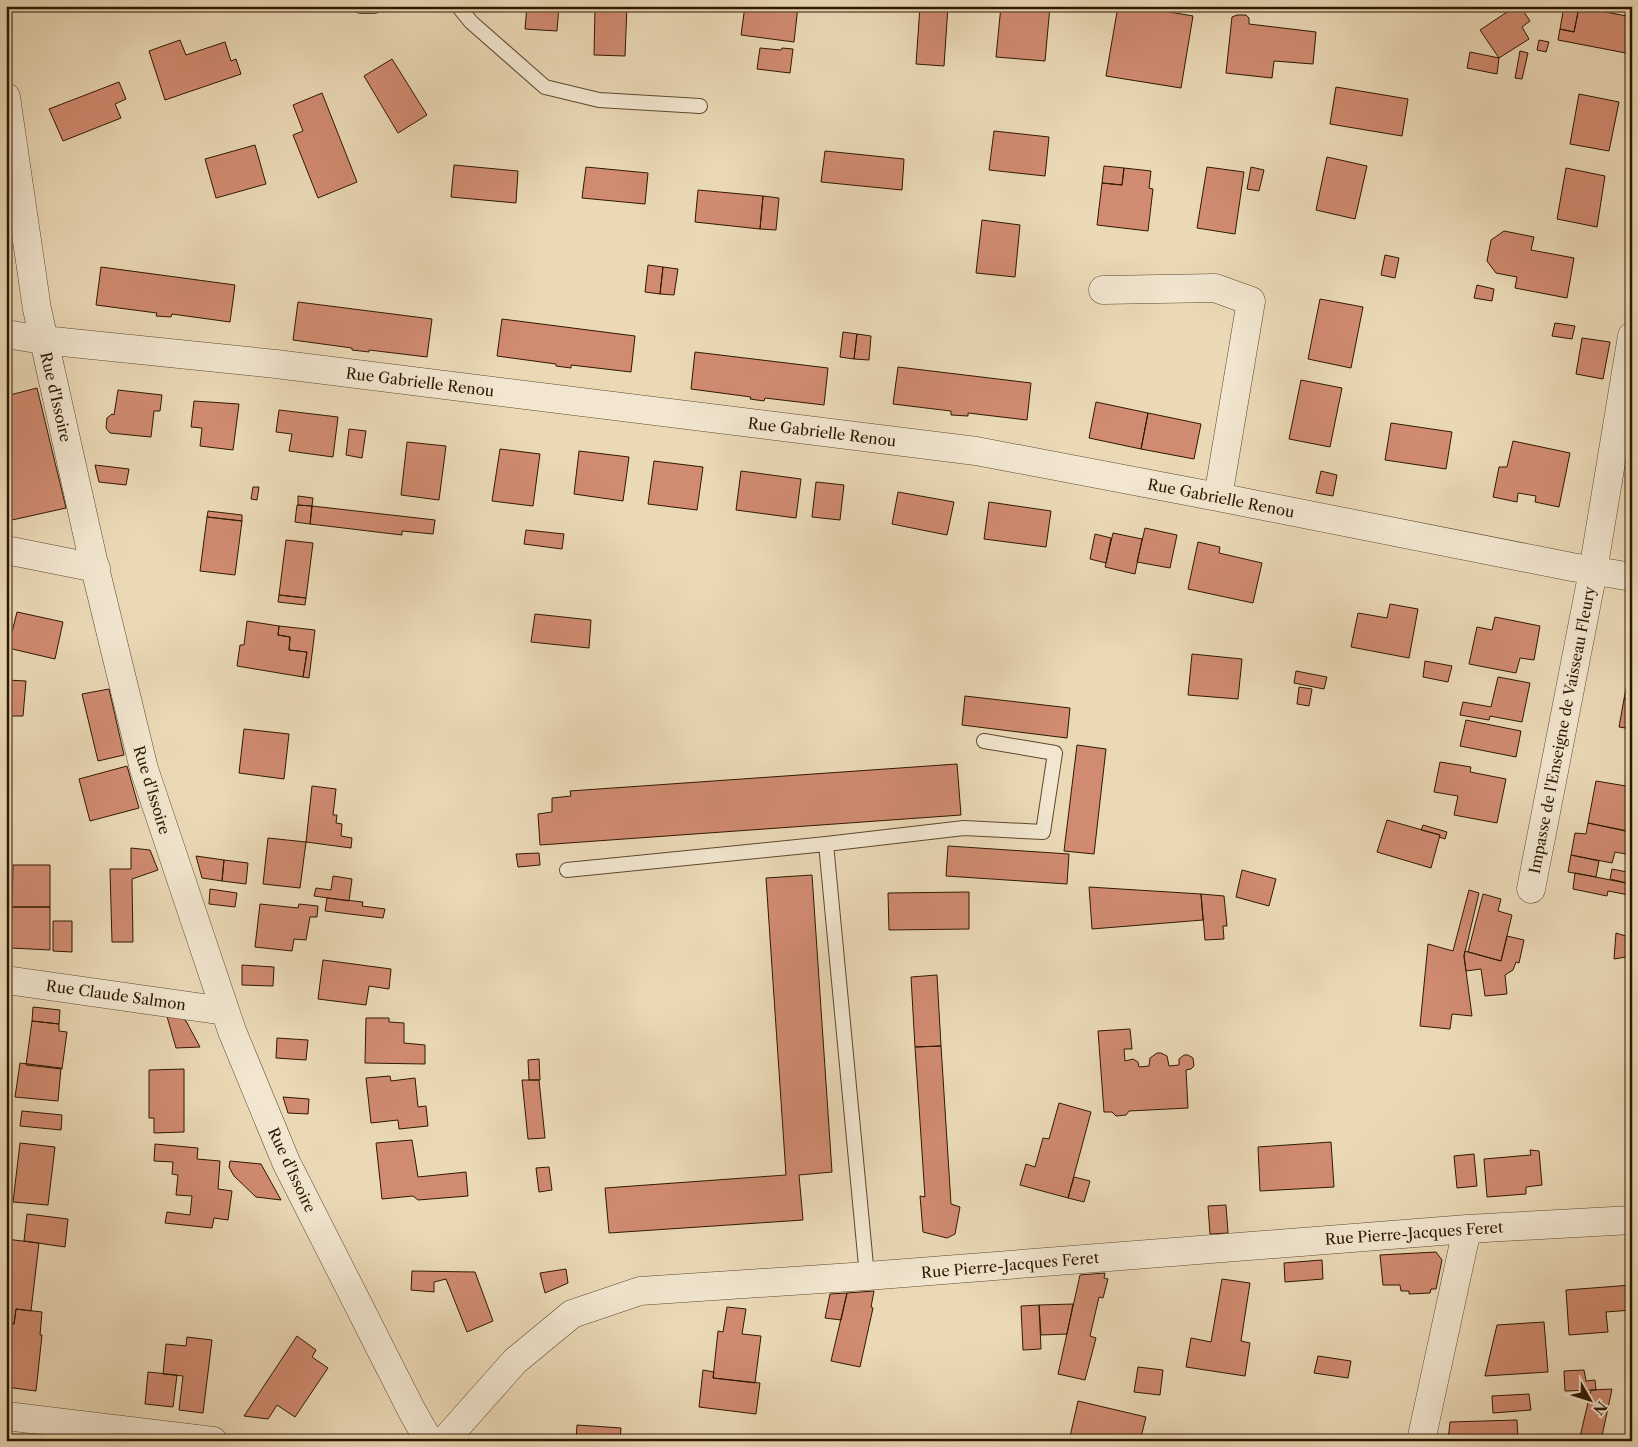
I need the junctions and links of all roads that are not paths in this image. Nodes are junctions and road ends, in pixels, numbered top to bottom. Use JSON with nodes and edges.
{"nodes":[{"id":1,"x":361,"y":6,"type":"edge"},
{"id":2,"x":374,"y":6,"type":"edge"},
{"id":3,"x":458,"y":6,"type":"edge"},
{"id":4,"x":6,"y":97,"type":"edge"},
{"id":5,"x":700,"y":106,"type":"dead end"},
{"id":6,"x":1103,"y":290,"type":"dead end"},
{"id":7,"x":6,"y":334,"type":"edge"},
{"id":8,"x":1632,"y":336,"type":"edge"},
{"id":9,"x":44,"y":340,"type":"junction"},
{"id":10,"x":1218,"y":497,"type":"junction"},
{"id":11,"x":6,"y":550,"type":"edge"},
{"id":12,"x":96,"y":568,"type":"junction"},
{"id":13,"x":1593,"y":570,"type":"junction"},
{"id":14,"x":1632,"y":577,"type":"edge"},
{"id":15,"x":984,"y":741,"type":"dead end"},
{"id":16,"x":826,"y":844,"type":"junction"},
{"id":17,"x":566,"y":870,"type":"dead end"},
{"id":18,"x":1531,"y":889,"type":"dead end"},
{"id":19,"x":6,"y":980,"type":"edge"},
{"id":20,"x":225,"y":1011,"type":"junction"},
{"id":21,"x":1632,"y":1220,"type":"edge"},
{"id":22,"x":1467,"y":1229,"type":"junction"},
{"id":23,"x":868,"y":1276,"type":"junction"},
{"id":24,"x":6,"y":1416,"type":"edge"},
{"id":25,"x":214,"y":1441,"type":"edge"},
{"id":26,"x":429,"y":1441,"type":"edge"},
{"id":27,"x":444,"y":1441,"type":"edge"},
{"id":28,"x":1421,"y":1441,"type":"edge"}],
"edges":[{"from":1,"to":2,"type":"lane"},
{"from":3,"to":5,"type":"lane"},
{"from":4,"to":9,"type":"street","name":"Rue d'Issoire"},
{"from":6,"to":10,"type":"street"},
{"from":7,"to":9,"type":"street","name":"Rue Gabrielle Renou"},
{"from":8,"to":13,"type":"street","name":"Impasse de l'Enseigne de Vaisseau Fleury"},
{"from":9,"to":10,"type":"street","name":"Rue Gabrielle Renou"},
{"from":9,"to":12,"type":"street","name":"Rue d'Issoire"},
{"from":10,"to":13,"type":"street","name":"Rue Gabrielle Renou"},
{"from":11,"to":12,"type":"street"},
{"from":12,"to":20,"type":"street","name":"Rue d'Issoire"},
{"from":13,"to":14,"type":"street","name":"Rue Gabrielle Renou"},
{"from":13,"to":18,"type":"street","name":"Impasse de l'Enseigne de Vaisseau Fleury"},
{"from":15,"to":16,"type":"lane"},
{"from":16,"to":17,"type":"lane"},
{"from":16,"to":23,"type":"lane"},
{"from":19,"to":20,"type":"street","name":"Rue Claude Salmon"},
{"from":20,"to":26,"type":"street","name":"Rue d'Issoire"},
{"from":21,"to":22,"type":"street","name":"Rue Pierre-Jacques Feret"},
{"from":22,"to":23,"type":"street","name":"Rue Pierre-Jacques Feret"},
{"from":22,"to":28,"type":"street"},
{"from":23,"to":27,"type":"street","name":"Rue Pierre-Jacques Feret"},
{"from":24,"to":25,"type":"street"}]}
